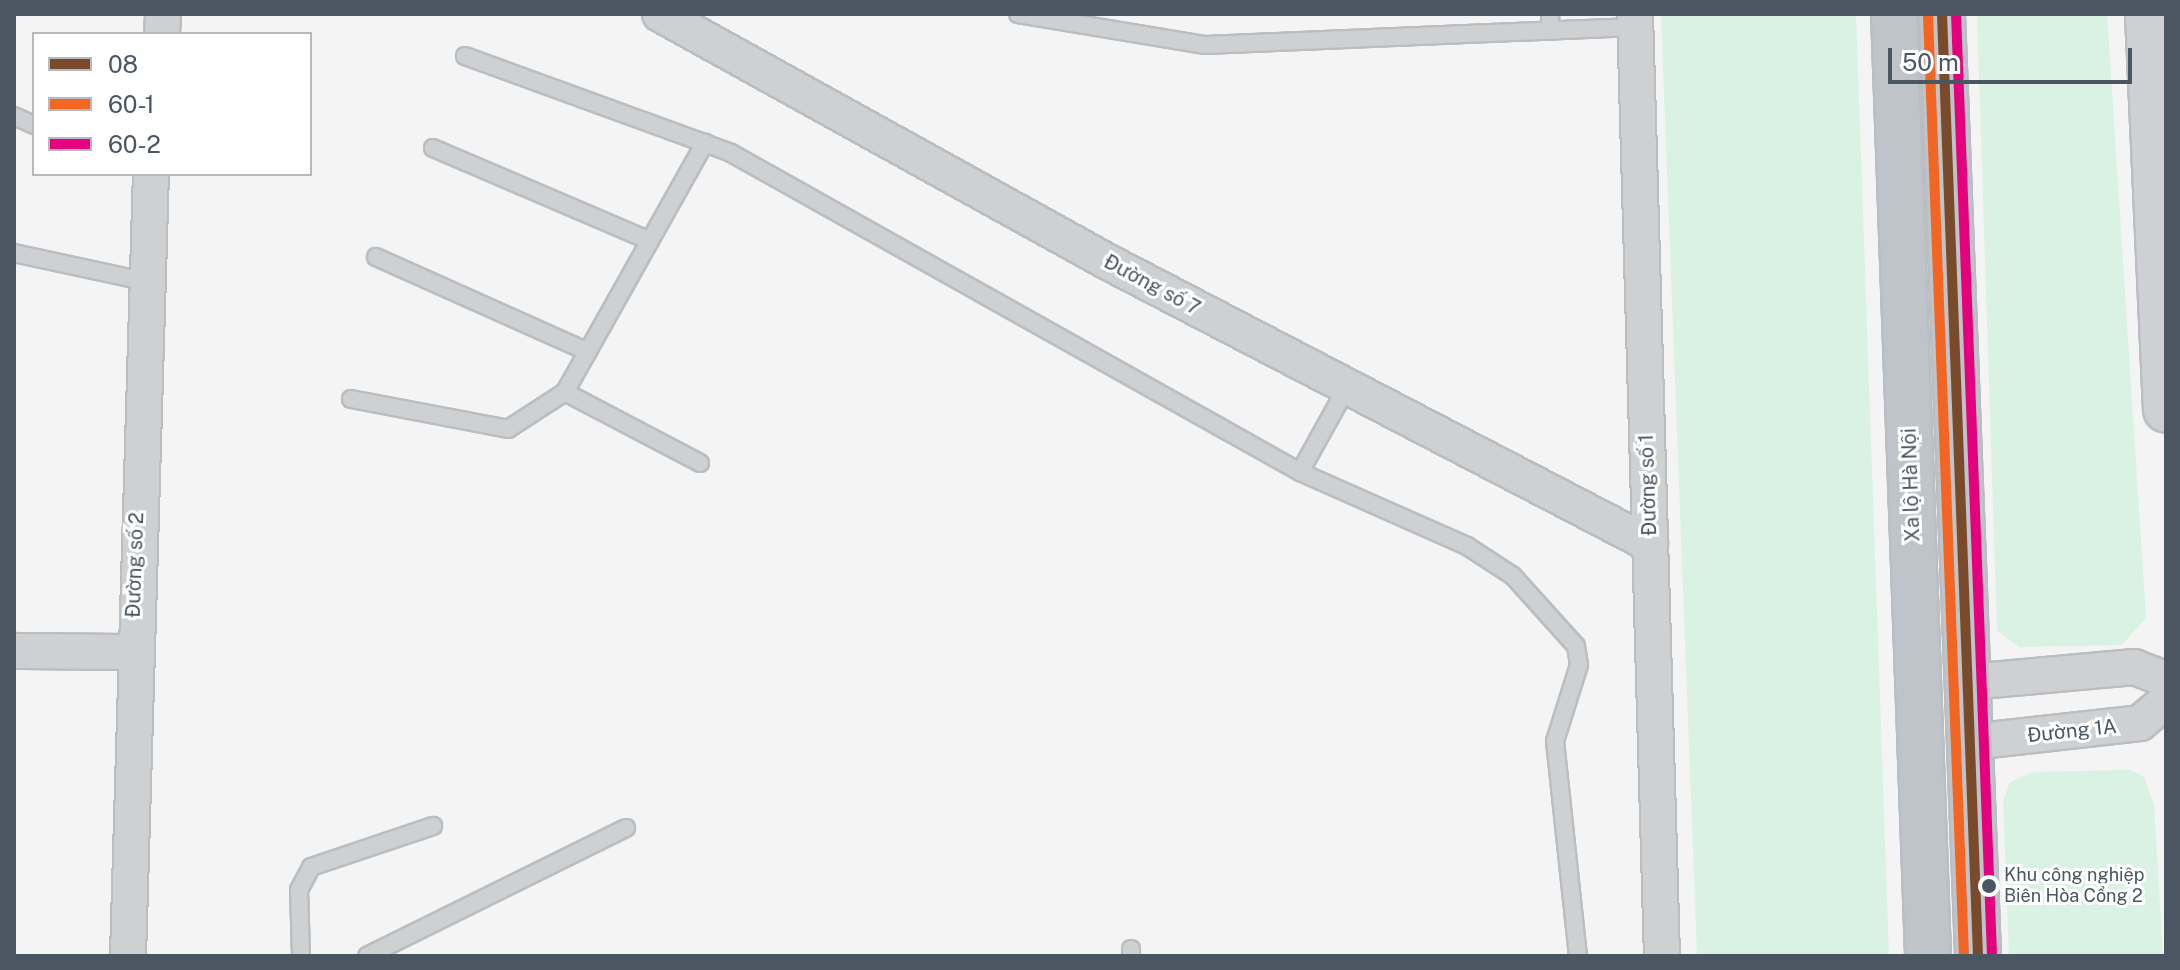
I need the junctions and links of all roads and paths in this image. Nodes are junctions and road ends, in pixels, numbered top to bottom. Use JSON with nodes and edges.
{"nodes":[{"id":1,"x":660,"y":14,"type":"edge"},
{"id":2,"x":1018,"y":14,"type":"edge"},
{"id":3,"x":1894,"y":14,"type":"edge"},
{"id":4,"x":1942,"y":14,"type":"edge"},
{"id":5,"x":2148,"y":14,"type":"edge"},
{"id":6,"x":1635,"y":21,"type":"edge"},
{"id":7,"x":1551,"y":22,"type":"edge"},
{"id":8,"x":465,"y":56,"type":"dead end"},
{"id":9,"x":705,"y":143,"type":"junction"},
{"id":10,"x":433,"y":148,"type":"dead end"},
{"id":11,"x":151,"y":176,"type":"edge"},
{"id":12,"x":650,"y":241,"type":"junction"},
{"id":13,"x":14,"y":253,"type":"edge"},
{"id":14,"x":376,"y":257,"type":"dead end"},
{"id":15,"x":144,"y":281,"type":"junction"},
{"id":16,"x":588,"y":352,"type":"junction"},
{"id":17,"x":1346,"y":389,"type":"junction"},
{"id":18,"x":565,"y":392,"type":"junction"},
{"id":19,"x":351,"y":399,"type":"dead end"},
{"id":20,"x":2166,"y":410,"type":"edge"},
{"id":21,"x":700,"y":463,"type":"dead end"},
{"id":22,"x":1300,"y":472,"type":"junction"},
{"id":23,"x":1650,"y":544,"type":"junction"},
{"id":24,"x":14,"y":651,"type":"edge"},
{"id":25,"x":132,"y":652,"type":"junction"},
{"id":26,"x":2166,"y":679,"type":"edge"},
{"id":27,"x":1969,"y":682,"type":"junction"},
{"id":28,"x":2166,"y":701,"type":"edge"},
{"id":29,"x":1971,"y":742,"type":"junction"},
{"id":30,"x":433,"y":826,"type":"dead end"},
{"id":31,"x":626,"y":828,"type":"dead end"},
{"id":32,"x":128,"y":956,"type":"edge"},
{"id":33,"x":301,"y":956,"type":"edge"},
{"id":34,"x":367,"y":956,"type":"edge"},
{"id":35,"x":1578,"y":956,"type":"edge"},
{"id":36,"x":1662,"y":956,"type":"edge"},
{"id":37,"x":1928,"y":956,"type":"edge"},
{"id":38,"x":1978,"y":956,"type":"edge"}],
"edges":[{"from":1,"to":17,"type":"street","name":"Đường số 7"},
{"from":2,"to":7,"type":"lane"},
{"from":3,"to":37,"type":"highway","name":"Xa lộ Hà Nội"},
{"from":4,"to":27,"type":"highway"},
{"from":5,"to":20,"type":"street"},
{"from":6,"to":7,"type":"lane"},
{"from":6,"to":23,"type":"street","name":"Đường số 1"},
{"from":8,"to":9,"type":"lane"},
{"from":9,"to":12,"type":"lane"},
{"from":9,"to":22,"type":"lane"},
{"from":10,"to":12,"type":"lane"},
{"from":11,"to":15,"type":"street","name":"Đường số 2"},
{"from":12,"to":16,"type":"lane"},
{"from":13,"to":15,"type":"lane"},
{"from":14,"to":16,"type":"lane"},
{"from":15,"to":25,"type":"street","name":"Đường số 2"},
{"from":16,"to":18,"type":"lane"},
{"from":17,"to":22,"type":"lane"},
{"from":17,"to":23,"type":"street","name":"Đường số 7"},
{"from":18,"to":19,"type":"lane"},
{"from":18,"to":21,"type":"lane"},
{"from":22,"to":35,"type":"lane"},
{"from":23,"to":36,"type":"street","name":"Đường số 1"},
{"from":24,"to":25,"type":"street"},
{"from":25,"to":32,"type":"street","name":"Đường số 2"},
{"from":26,"to":27,"type":"street"},
{"from":27,"to":29,"type":"highway"},
{"from":28,"to":29,"type":"street","name":"Đường 1A"},
{"from":29,"to":38,"type":"highway"},
{"from":30,"to":33,"type":"lane"},
{"from":31,"to":34,"type":"lane"}]}
